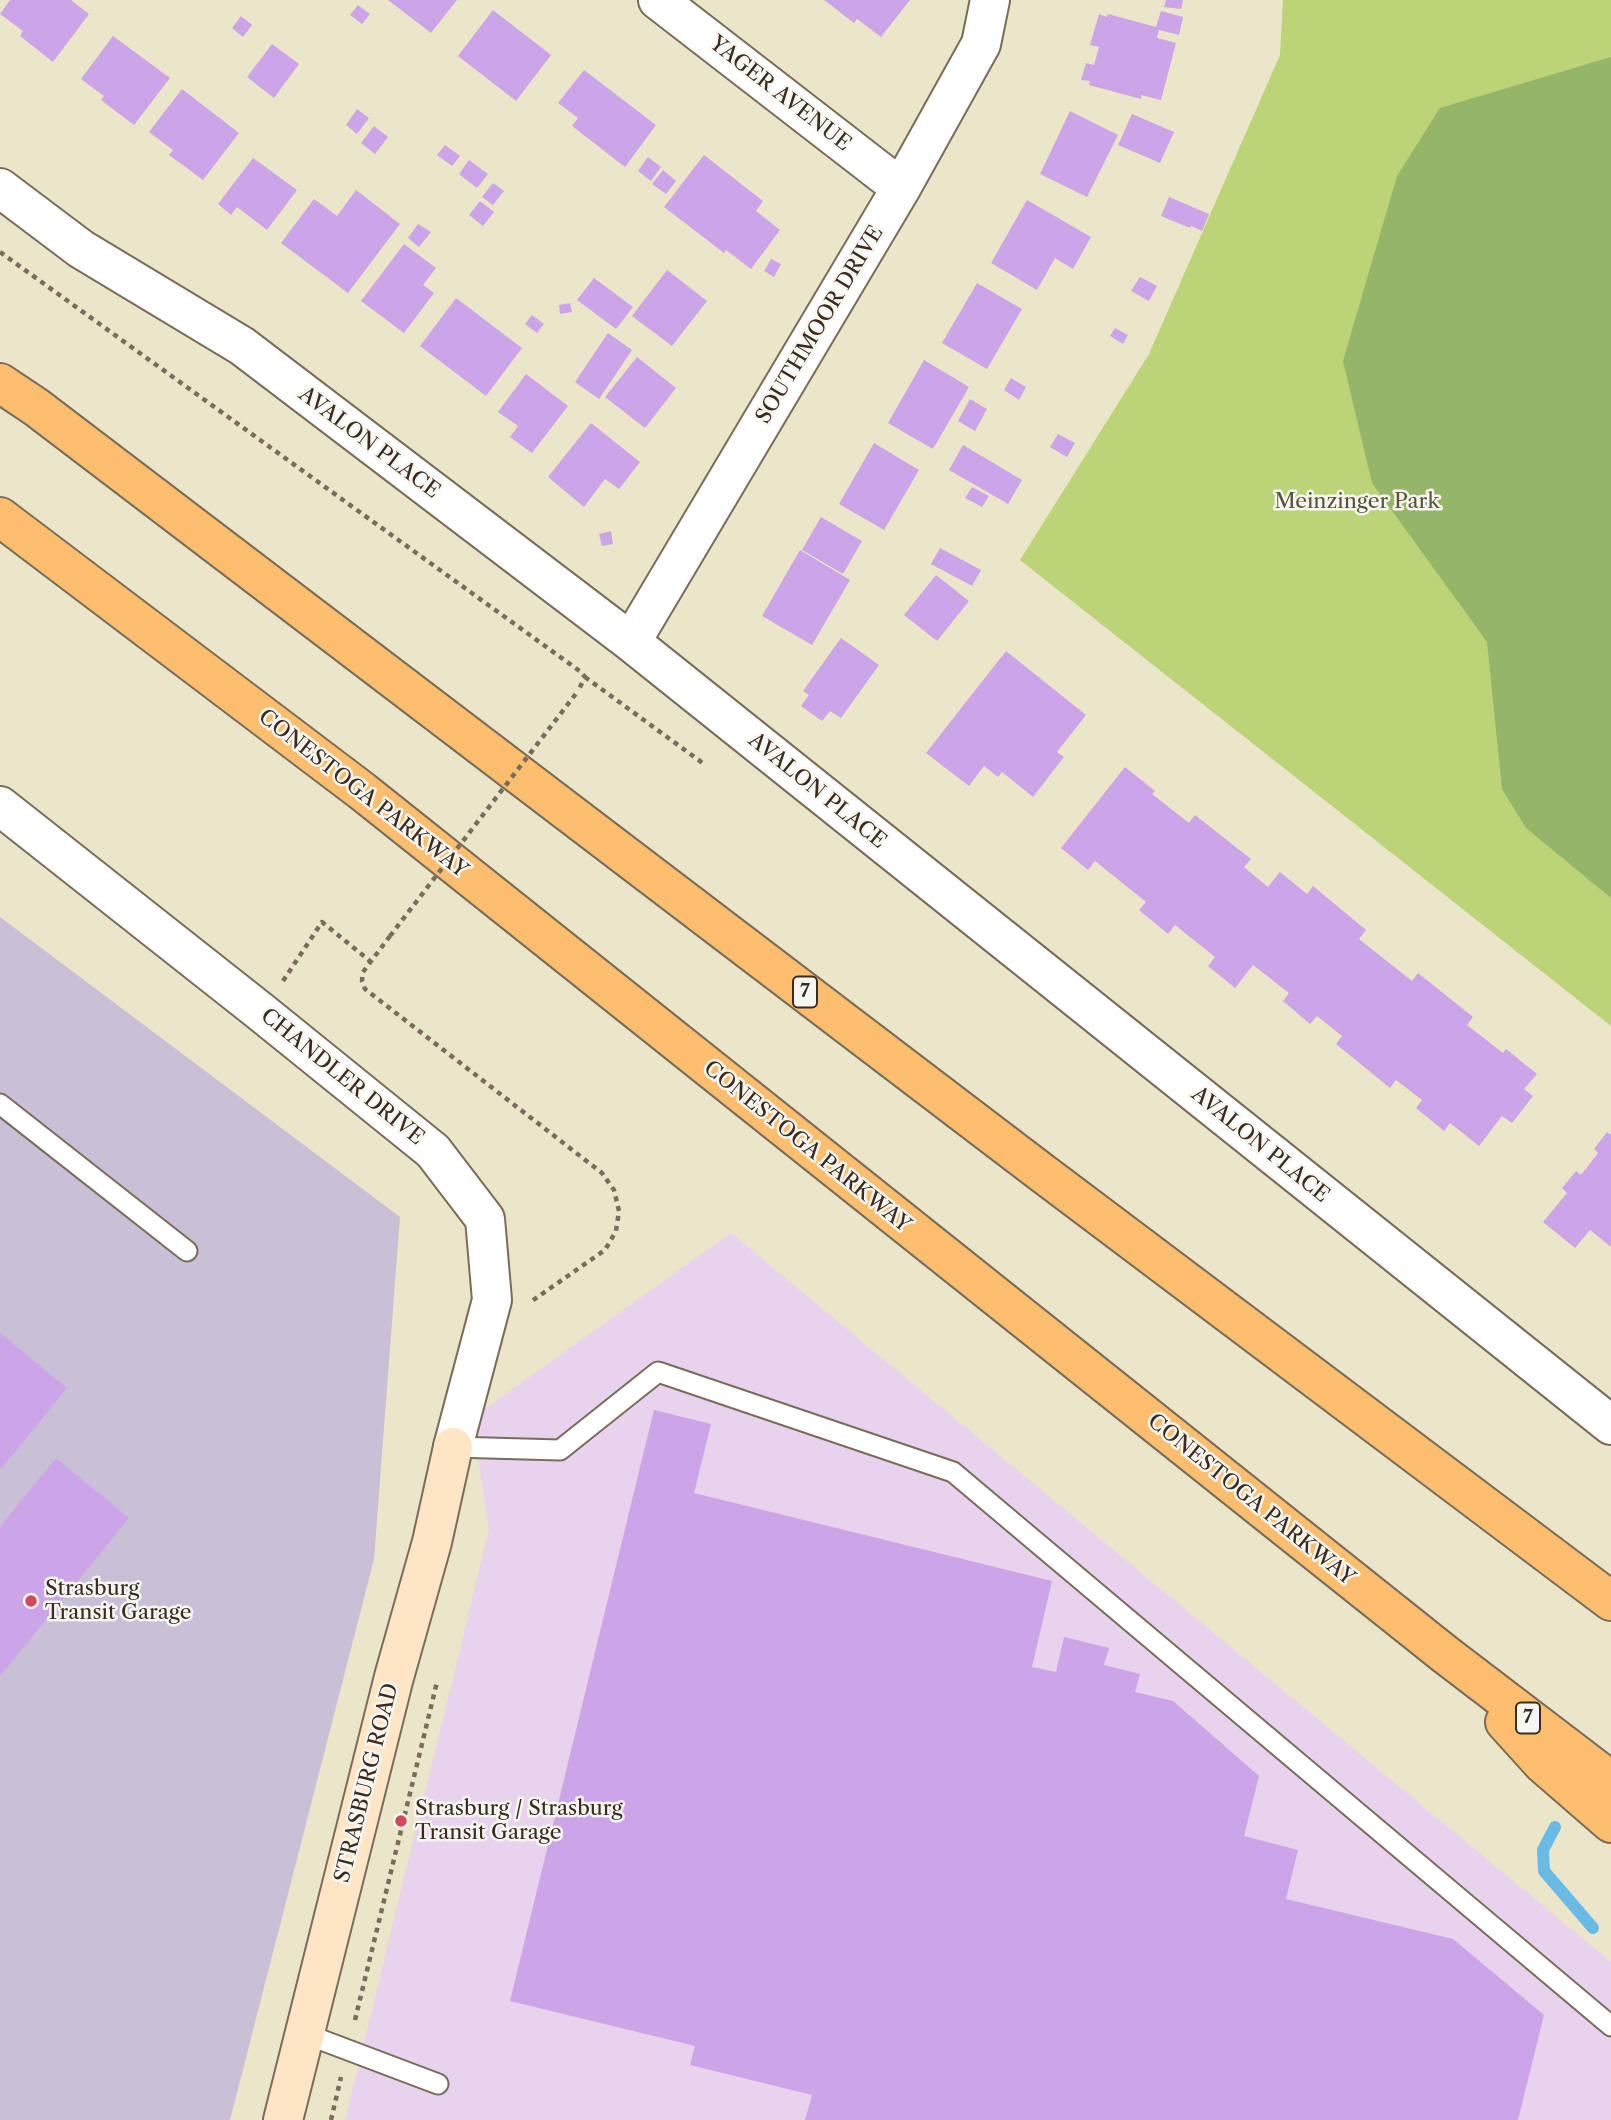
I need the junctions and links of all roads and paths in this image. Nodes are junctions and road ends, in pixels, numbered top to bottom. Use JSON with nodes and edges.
{"nodes":[{"id":1,"x":659,"y":0,"type":"edge"},
{"id":2,"x":990,"y":0,"type":"edge"},
{"id":3,"x":0,"y":188,"type":"edge"},
{"id":4,"x":901,"y":188,"type":"junction"},
{"id":5,"x":0,"y":252,"type":"edge"},
{"id":6,"x":0,"y":383,"type":"edge"},
{"id":7,"x":0,"y":517,"type":"edge"},
{"id":8,"x":631,"y":642,"type":"junction"},
{"id":9,"x":585,"y":677,"type":"junction"},
{"id":10,"x":704,"y":764,"type":"dead end"},
{"id":11,"x":0,"y":806,"type":"edge"},
{"id":12,"x":370,"y":961,"type":"junction"},
{"id":13,"x":279,"y":986,"type":"dead end"},
{"id":14,"x":0,"y":1104,"type":"edge"},
{"id":15,"x":187,"y":1251,"type":"dead end"},
{"id":16,"x":528,"y":1304,"type":"dead end"},
{"id":17,"x":1611,"y":1425,"type":"edge"},
{"id":18,"x":453,"y":1447,"type":"junction"},
{"id":19,"x":1611,"y":1601,"type":"edge"},
{"id":20,"x":1446,"y":1655,"type":"junction"},
{"id":21,"x":438,"y":1675,"type":"dead end"},
{"id":22,"x":1611,"y":1781,"type":"edge"},
{"id":23,"x":1611,"y":1823,"type":"edge"},
{"id":24,"x":1611,"y":2026,"type":"edge"},
{"id":25,"x":303,"y":2033,"type":"junction"},
{"id":26,"x":348,"y":2050,"type":"junction"},
{"id":27,"x":438,"y":2084,"type":"dead end"},
{"id":28,"x":283,"y":2120,"type":"edge"},
{"id":29,"x":331,"y":2120,"type":"edge"}],
"edges":[{"from":1,"to":4,"type":"street","name":"YAGER AVENUE"},
{"from":2,"to":4,"type":"street","name":"SOUTHMOOR DRIVE"},
{"from":3,"to":8,"type":"street","name":"AVALON PLACE"},
{"from":4,"to":8,"type":"street","name":"SOUTHMOOR DRIVE"},
{"from":5,"to":9,"type":"path"},
{"from":6,"to":19,"type":"highway","number":"7"},
{"from":7,"to":20,"type":"highway","name":"CONESTOGA PARKWAY","number":"7"},
{"from":8,"to":17,"type":"street","name":"AVALON PLACE"},
{"from":9,"to":10,"type":"path"},
{"from":9,"to":12,"type":"path","bridge":true},
{"from":11,"to":18,"type":"street","name":"CHANDLER DRIVE"},
{"from":12,"to":13,"type":"path"},
{"from":12,"to":16,"type":"path"},
{"from":14,"to":15,"type":"lane"},
{"from":18,"to":24,"type":"lane"},
{"from":18,"to":25,"type":"street","name":"STRASBURG ROAD"},
{"from":20,"to":22,"type":"highway","name":"CONESTOGA PARKWAY","number":"7"},
{"from":20,"to":23,"type":"highway"},
{"from":21,"to":26,"type":"path"},
{"from":25,"to":26,"type":"lane"},
{"from":25,"to":28,"type":"street","name":"STRASBURG ROAD"},
{"from":26,"to":27,"type":"lane"},
{"from":26,"to":29,"type":"path"}]}
